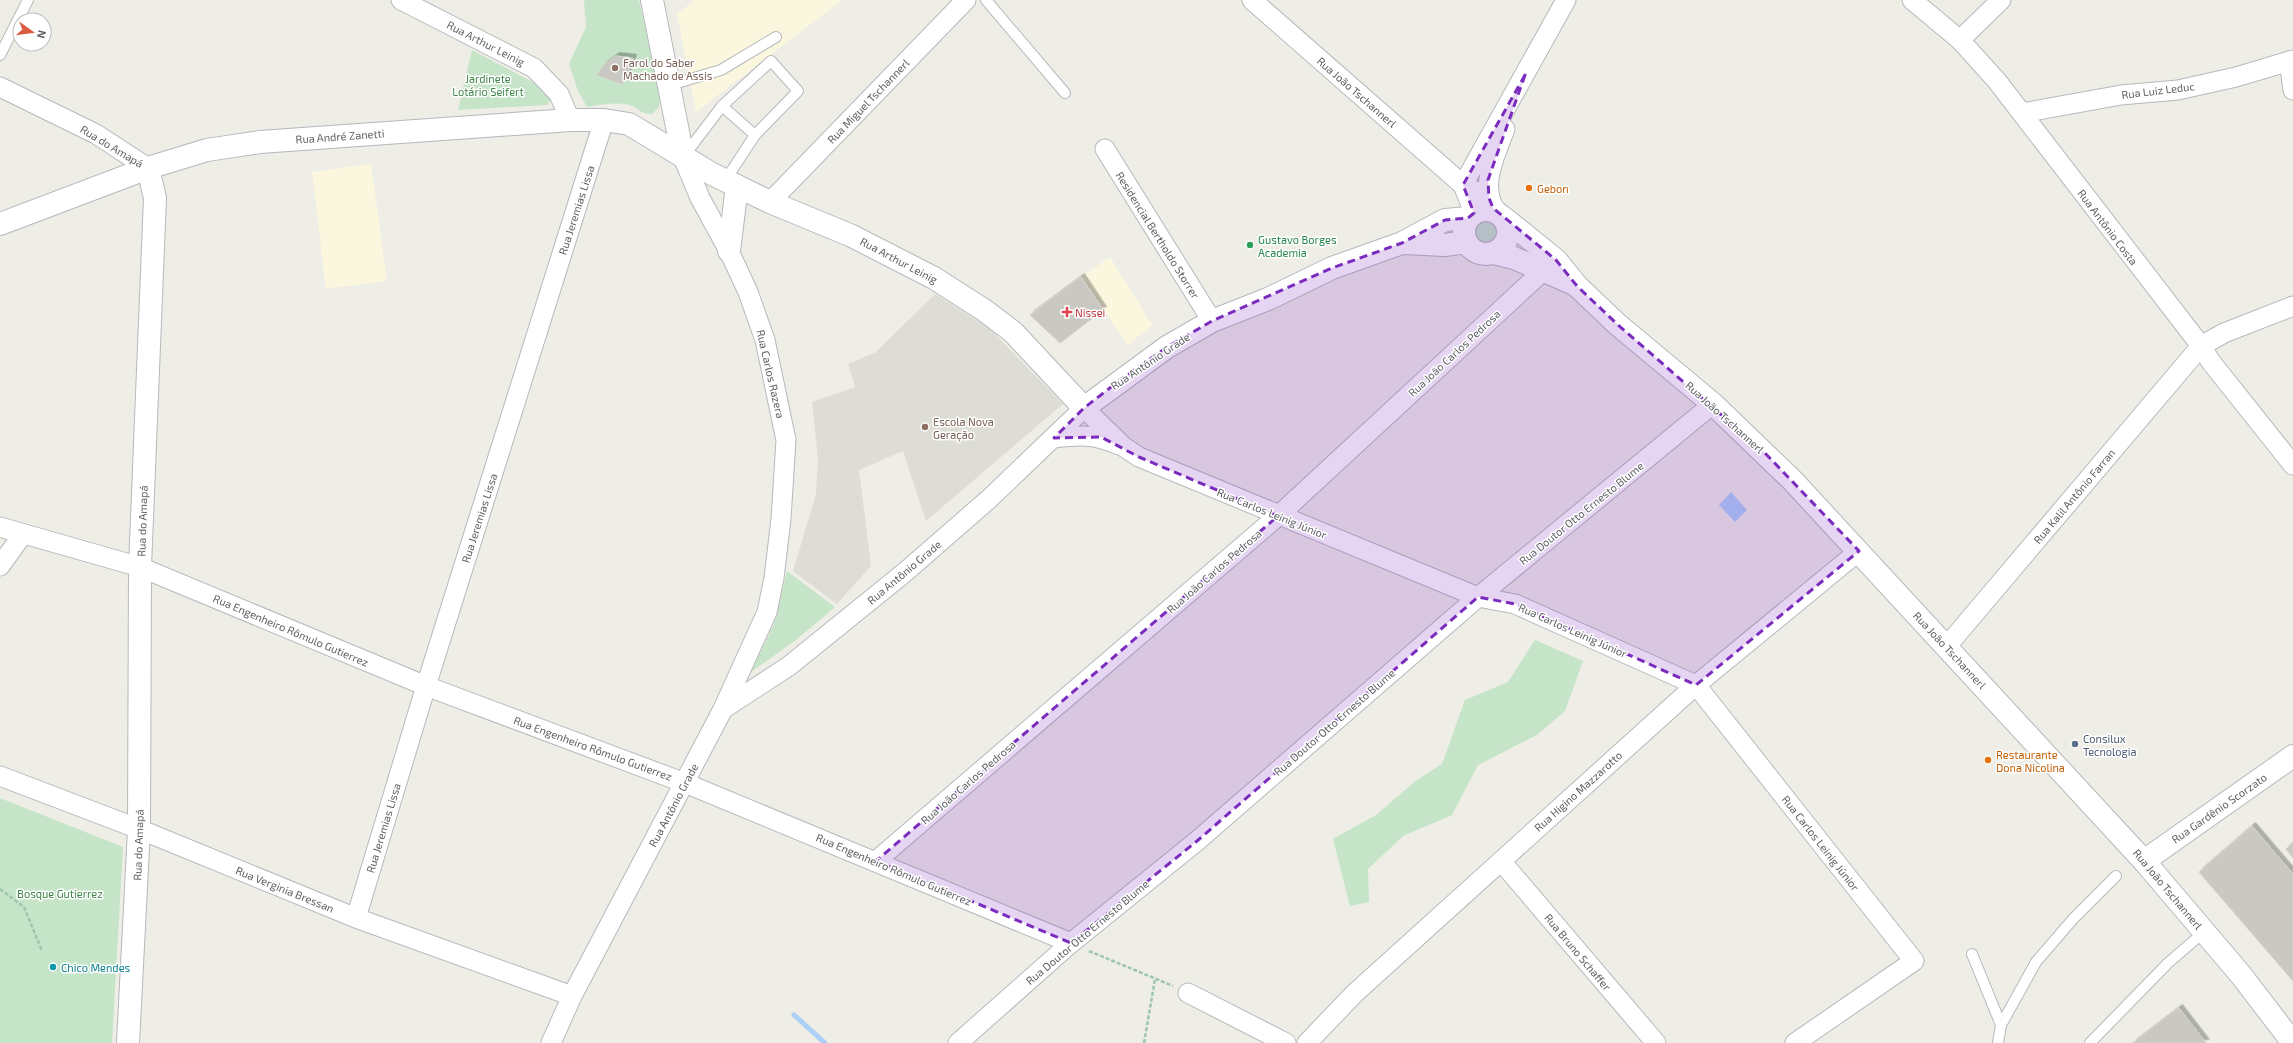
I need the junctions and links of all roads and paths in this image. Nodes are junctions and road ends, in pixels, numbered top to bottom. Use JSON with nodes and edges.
{"nodes":[{"id":1,"x":28,"y":0,"type":"edge"},
{"id":2,"x":401,"y":0,"type":"edge"},
{"id":3,"x":652,"y":0,"type":"edge"},
{"id":4,"x":966,"y":0,"type":"edge"},
{"id":5,"x":986,"y":0,"type":"edge"},
{"id":6,"x":1252,"y":0,"type":"edge"},
{"id":7,"x":1566,"y":0,"type":"edge"},
{"id":8,"x":1912,"y":0,"type":"edge"},
{"id":9,"x":2001,"y":0,"type":"edge"},
{"id":10,"x":776,"y":37,"type":"dead end"},
{"id":11,"x":1960,"y":40,"type":"junction"},
{"id":12,"x":0,"y":55,"type":"edge"},
{"id":13,"x":2291,"y":61,"type":"edge"},
{"id":14,"x":1525,"y":75,"type":"junction"},
{"id":15,"x":670,"y":85,"type":"junction"},
{"id":16,"x":0,"y":88,"type":"edge"},
{"id":17,"x":2293,"y":90,"type":"edge"},
{"id":18,"x":1065,"y":93,"type":"dead end"},
{"id":19,"x":722,"y":106,"type":"junction"},
{"id":20,"x":2022,"y":113,"type":"junction"},
{"id":21,"x":570,"y":120,"type":"junction"},
{"id":22,"x":604,"y":120,"type":"junction"},
{"id":23,"x":755,"y":135,"type":"junction"},
{"id":24,"x":1105,"y":149,"type":"dead end"},
{"id":25,"x":683,"y":157,"type":"junction"},
{"id":26,"x":148,"y":168,"type":"junction"},
{"id":27,"x":731,"y":184,"type":"junction"},
{"id":28,"x":1463,"y":185,"type":"junction"},
{"id":29,"x":770,"y":202,"type":"junction"},
{"id":30,"x":1486,"y":212,"type":"junction"},
{"id":31,"x":0,"y":224,"type":"edge"},
{"id":32,"x":1466,"y":242,"type":"junction"},
{"id":33,"x":1402,"y":243,"type":"junction"},
{"id":34,"x":729,"y":251,"type":"junction"},
{"id":35,"x":1494,"y":253,"type":"junction"},
{"id":36,"x":1543,"y":271,"type":"junction"},
{"id":37,"x":1577,"y":286,"type":"junction"},
{"id":38,"x":2293,"y":306,"type":"edge"},
{"id":39,"x":1212,"y":321,"type":"junction"},
{"id":40,"x":2201,"y":346,"type":"junction"},
{"id":41,"x":1713,"y":404,"type":"junction"},
{"id":42,"x":1084,"y":408,"type":"junction"},
{"id":43,"x":1054,"y":438,"type":"junction"},
{"id":44,"x":1124,"y":447,"type":"junction"},
{"id":45,"x":2293,"y":465,"type":"edge"},
{"id":46,"x":1278,"y":516,"type":"junction"},
{"id":47,"x":0,"y":527,"type":"edge"},
{"id":48,"x":23,"y":534,"type":"junction"},
{"id":49,"x":1859,"y":551,"type":"junction"},
{"id":50,"x":0,"y":566,"type":"edge"},
{"id":51,"x":140,"y":567,"type":"junction"},
{"id":52,"x":1478,"y":597,"type":"junction"},
{"id":53,"x":1947,"y":646,"type":"junction"},
{"id":54,"x":1696,"y":684,"type":"junction"},
{"id":55,"x":426,"y":686,"type":"junction"},
{"id":56,"x":723,"y":710,"type":"junction"},
{"id":57,"x":2293,"y":756,"type":"edge"},
{"id":58,"x":0,"y":776,"type":"edge"},
{"id":59,"x":685,"y":783,"type":"junction"},
{"id":60,"x":139,"y":829,"type":"junction"},
{"id":61,"x":876,"y":861,"type":"junction"},
{"id":62,"x":1501,"y":861,"type":"junction"},
{"id":63,"x":2144,"y":861,"type":"junction"},
{"id":64,"x":2116,"y":876,"type":"dead end"},
{"id":65,"x":0,"y":890,"type":"edge"},
{"id":66,"x":356,"y":918,"type":"junction"},
{"id":67,"x":2204,"y":932,"type":"junction"},
{"id":68,"x":1071,"y":944,"type":"junction"},
{"id":69,"x":42,"y":952,"type":"dead end"},
{"id":70,"x":1972,"y":954,"type":"dead end"},
{"id":71,"x":1155,"y":979,"type":"junction"},
{"id":72,"x":1188,"y":992,"type":"joint"},
{"id":73,"x":572,"y":996,"type":"junction"},
{"id":74,"x":2001,"y":1025,"type":"junction"},
{"id":75,"x":128,"y":1043,"type":"edge"},
{"id":76,"x":550,"y":1043,"type":"edge"},
{"id":77,"x":958,"y":1043,"type":"edge"},
{"id":78,"x":1144,"y":1043,"type":"edge"},
{"id":79,"x":1286,"y":1043,"type":"edge"},
{"id":80,"x":1307,"y":1043,"type":"edge"},
{"id":81,"x":1656,"y":1043,"type":"edge"},
{"id":82,"x":1794,"y":1043,"type":"edge"},
{"id":83,"x":1998,"y":1043,"type":"edge"},
{"id":84,"x":2090,"y":1043,"type":"edge"},
{"id":85,"x":2293,"y":1043,"type":"edge"}],
"edges":[{"from":1,"to":12,"type":"lane"},
{"from":2,"to":21,"type":"street","name":"Rua Arthur Leinig"},
{"from":3,"to":15,"type":"main road","name":"Rua Carlos Razera"},
{"from":4,"to":29,"type":"street","name":"Rua Miguel Tschannerl"},
{"from":5,"to":18,"type":"lane"},
{"from":6,"to":28,"type":"street","name":"Rua João Tschannerl"},
{"from":7,"to":14,"type":"street"},
{"from":8,"to":11,"type":"street","name":"Rua Antônio Costa"},
{"from":9,"to":11,"type":"street"},
{"from":10,"to":15,"type":"lane"},
{"from":11,"to":20,"type":"street","name":"Rua Antônio Costa"},
{"from":13,"to":17,"type":"street"},
{"from":13,"to":20,"type":"street","name":"Rua Luiz Leduc"},
{"from":14,"to":28,"type":"street"},
{"from":14,"to":30,"type":"street"},
{"from":15,"to":25,"type":"main road","name":"Rua Carlos Razera"},
{"from":16,"to":26,"type":"street","name":"Rua do Amapá"},
{"from":19,"to":23,"type":"lane"},
{"from":19,"to":23,"type":"lane"},
{"from":19,"to":25,"type":"lane"},
{"from":20,"to":40,"type":"street","name":"Rua Antônio Costa"},
{"from":21,"to":22,"type":"main road","name":"Rua André Zanetti"},
{"from":21,"to":26,"type":"main road","name":"Rua André Zanetti"},
{"from":22,"to":25,"type":"main road","name":"Rua André Zanetti"},
{"from":22,"to":55,"type":"street","name":"Rua Jeremias Lissa"},
{"from":23,"to":27,"type":"lane"},
{"from":24,"to":39,"type":"street","name":"Residencial Bertholdo Storrer"},
{"from":25,"to":27,"type":"main road","name":"Rua Arthur Leinig"},
{"from":25,"to":34,"type":"street","name":"Rua Carlos Razera"},
{"from":26,"to":31,"type":"main road","name":"Rua André Zanetti"},
{"from":26,"to":51,"type":"main road","name":"Rua do Amapá"},
{"from":27,"to":29,"type":"main road","name":"Rua Arthur Leinig"},
{"from":27,"to":34,"type":"main road"},
{"from":28,"to":30,"type":"street","name":"Rua João Tschannerl"},
{"from":29,"to":42,"type":"main road","name":"Rua Arthur Leinig"},
{"from":30,"to":32,"type":"main road"},
{"from":30,"to":33,"type":"main road","name":"Rua Antônio Grade"},
{"from":30,"to":35,"type":"main road"},
{"from":30,"to":37,"type":"main road","name":"Rua João Tschannerl"},
{"from":32,"to":33,"type":"main road","name":"Rua Antônio Grade"},
{"from":32,"to":35,"type":"main road"},
{"from":33,"to":39,"type":"main road","name":"Rua Antônio Grade"},
{"from":34,"to":56,"type":"street","name":"Rua Carlos Razera"},
{"from":35,"to":36,"type":"main road","name":"Rua João Tschannerl"},
{"from":36,"to":37,"type":"main road","name":"Rua João Tschannerl"},
{"from":36,"to":46,"type":"street","name":"Rua João Carlos Pedrosa"},
{"from":37,"to":41,"type":"main road","name":"Rua João Tschannerl"},
{"from":38,"to":40,"type":"street"},
{"from":39,"to":42,"type":"main road","name":"Rua Antônio Grade"},
{"from":40,"to":45,"type":"street","name":"Rua Antônio Costa"},
{"from":40,"to":53,"type":"street","name":"Rua Kalil Antônio Farran"},
{"from":41,"to":49,"type":"main road","name":"Rua João Tschannerl"},
{"from":41,"to":52,"type":"street","name":"Rua Doutor Otto Ernesto Blume"},
{"from":42,"to":43,"type":"street","name":"Rua Antônio Grade"},
{"from":42,"to":44,"type":"street","name":"Rua Carlos Leinig Júnior"},
{"from":43,"to":44,"type":"street","name":"Rua Carlos Leinig Júnior"},
{"from":43,"to":56,"type":"street","name":"Rua Antônio Grade"},
{"from":44,"to":46,"type":"street","name":"Rua Carlos Leinig Júnior"},
{"from":46,"to":52,"type":"street","name":"Rua Carlos Leinig Júnior"},
{"from":46,"to":61,"type":"street","name":"Rua João Carlos Pedrosa"},
{"from":47,"to":48,"type":"street","name":"Rua Engenheiro Rômulo Gutierrez"},
{"from":48,"to":50,"type":"street"},
{"from":48,"to":51,"type":"street","name":"Rua Engenheiro Rômulo Gutierrez"},
{"from":49,"to":53,"type":"main road","name":"Rua João Tschannerl"},
{"from":49,"to":54,"type":"street","name":"Rua Higino Mazzarotto"},
{"from":51,"to":55,"type":"street","name":"Rua Engenheiro Rômulo Gutierrez"},
{"from":51,"to":60,"type":"main road","name":"Rua do Amapá"},
{"from":52,"to":54,"type":"street","name":"Rua Carlos Leinig Júnior"},
{"from":52,"to":68,"type":"street","name":"Rua Doutor Otto Ernesto Blume"},
{"from":53,"to":63,"type":"main road","name":"Rua João Tschannerl"},
{"from":54,"to":62,"type":"street","name":"Rua Higino Mazzarotto"},
{"from":54,"to":82,"type":"street","name":"Rua Carlos Leinig Júnior"},
{"from":55,"to":59,"type":"street","name":"Rua Engenheiro Rômulo Gutierrez"},
{"from":55,"to":66,"type":"street","name":"Rua Jeremias Lissa"},
{"from":56,"to":59,"type":"street","name":"Rua Antônio Grade"},
{"from":57,"to":63,"type":"main road","name":"Rua Gardênio Scorzato"},
{"from":58,"to":60,"type":"street","name":"Rua Verginia Bressan"},
{"from":59,"to":61,"type":"street","name":"Rua Engenheiro Rômulo Gutierrez"},
{"from":59,"to":73,"type":"street","name":"Rua Antônio Grade"},
{"from":60,"to":66,"type":"street","name":"Rua Verginia Bressan"},
{"from":60,"to":75,"type":"main road","name":"Rua do Amapá"},
{"from":61,"to":68,"type":"street","name":"Rua Engenheiro Rômulo Gutierrez"},
{"from":62,"to":80,"type":"street","name":"Rua Higino Mazzarotto"},
{"from":62,"to":81,"type":"street","name":"Rua Bruno Schaffer"},
{"from":63,"to":67,"type":"main road","name":"Rua João Tschannerl"},
{"from":64,"to":74,"type":"lane"},
{"from":65,"to":69,"type":"path"},
{"from":66,"to":73,"type":"street","name":"Rua Verginia Bressan"},
{"from":67,"to":84,"type":"lane"},
{"from":67,"to":85,"type":"main road","name":"Rua João Tschannerl"},
{"from":68,"to":71,"type":"path"},
{"from":68,"to":77,"type":"street","name":"Rua Doutor Otto Ernesto Blume"},
{"from":70,"to":74,"type":"lane"},
{"from":71,"to":72,"type":"path"},
{"from":71,"to":78,"type":"path"},
{"from":72,"to":79,"type":"street"},
{"from":73,"to":76,"type":"street","name":"Rua Antônio Grade"},
{"from":74,"to":83,"type":"lane"}]}
